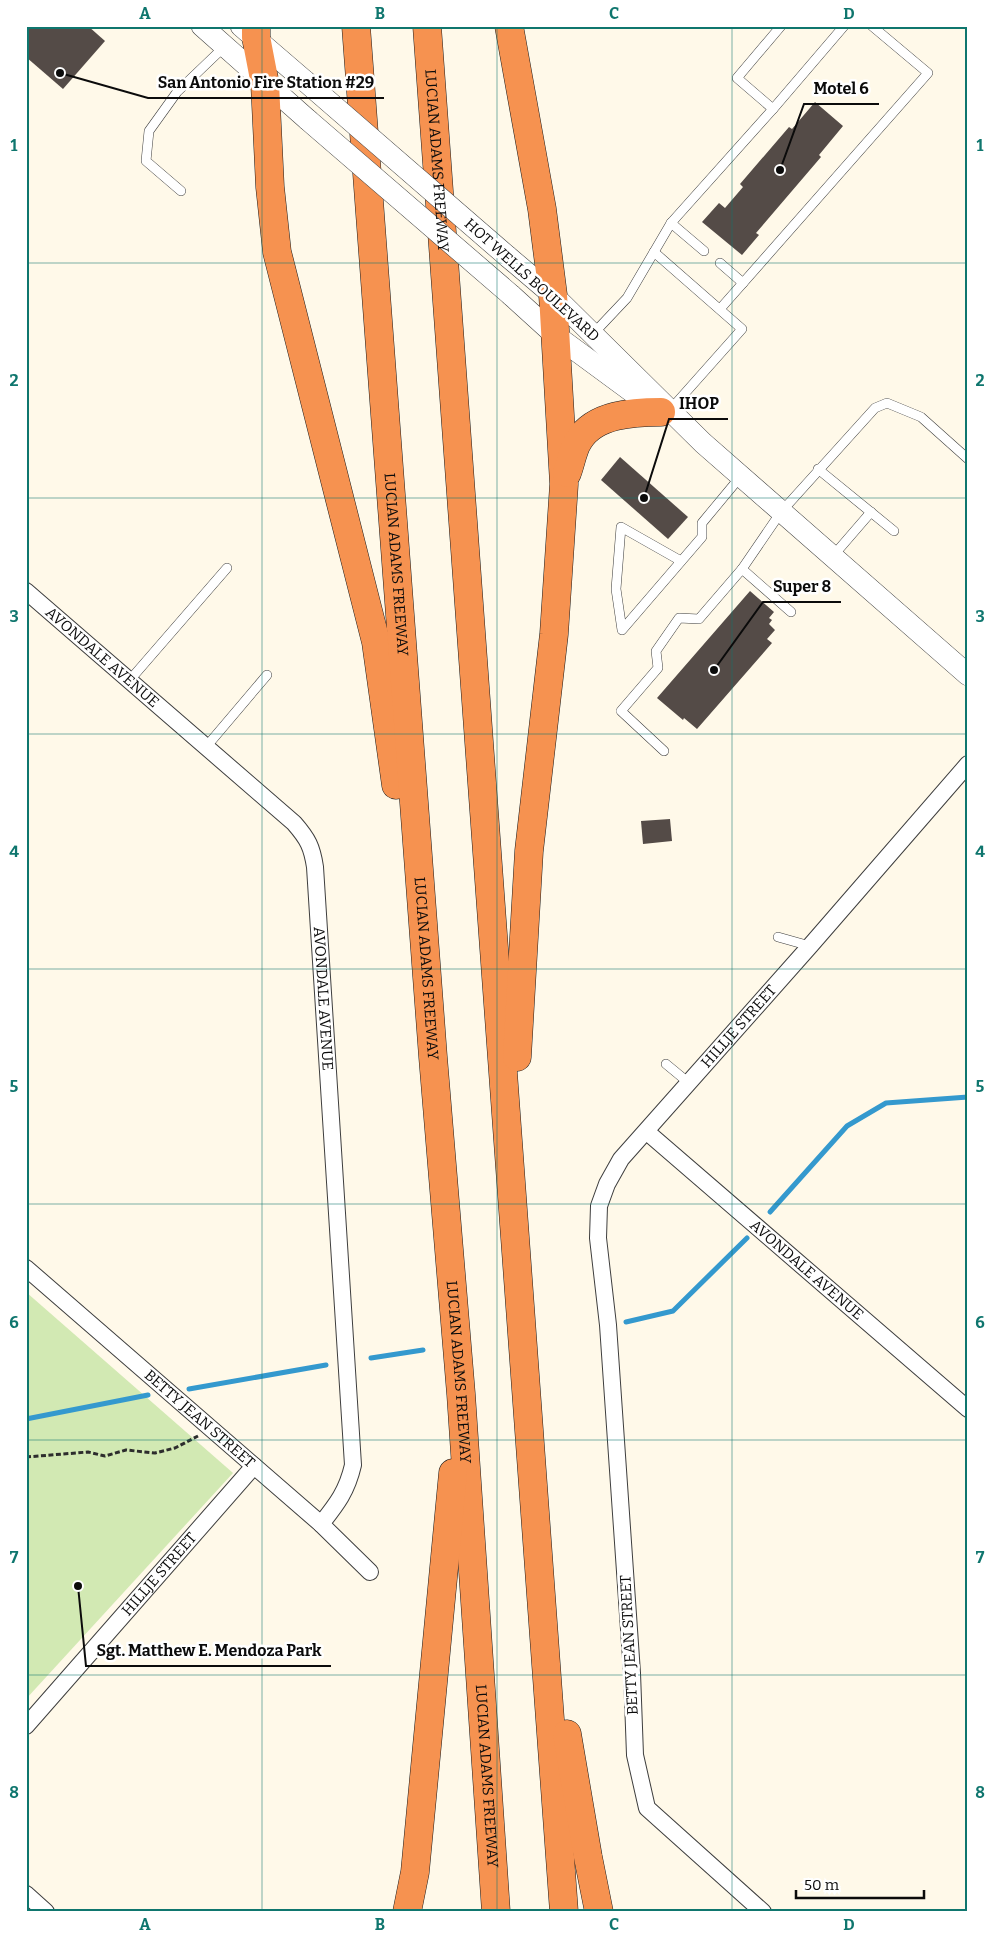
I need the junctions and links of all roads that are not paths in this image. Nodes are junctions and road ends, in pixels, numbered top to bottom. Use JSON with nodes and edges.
{"nodes":[{"id":1,"x":202,"y":26,"type":"edge"},
{"id":2,"x":356,"y":26,"type":"edge"},
{"id":3,"x":427,"y":26,"type":"edge"},
{"id":4,"x":509,"y":26,"type":"edge"},
{"id":5,"x":781,"y":26,"type":"edge"},
{"id":6,"x":844,"y":26,"type":"edge"},
{"id":7,"x":872,"y":26,"type":"edge"},
{"id":8,"x":251,"y":30,"type":"edge"},
{"id":9,"x":224,"y":46,"type":"junction"},
{"id":10,"x":265,"y":84,"type":"junction"},
{"id":11,"x":773,"y":109,"type":"junction"},
{"id":12,"x":180,"y":191,"type":"dead end"},
{"id":13,"x":671,"y":223,"type":"junction"},
{"id":14,"x":704,"y":251,"type":"dead end"},
{"id":15,"x":654,"y":252,"type":"junction"},
{"id":16,"x":720,"y":263,"type":"dead end"},
{"id":17,"x":743,"y":283,"type":"junction"},
{"id":18,"x":553,"y":295,"type":"junction"},
{"id":19,"x":720,"y":309,"type":"junction"},
{"id":20,"x":593,"y":334,"type":"junction"},
{"id":21,"x":555,"y":335,"type":"junction"},
{"id":22,"x":665,"y":411,"type":"junction"},
{"id":23,"x":968,"y":459,"type":"edge"},
{"id":24,"x":818,"y":469,"type":"junction"},
{"id":25,"x":741,"y":476,"type":"junction"},
{"id":26,"x":564,"y":484,"type":"junction"},
{"id":27,"x":782,"y":512,"type":"junction"},
{"id":28,"x":871,"y":512,"type":"junction"},
{"id":29,"x":894,"y":531,"type":"dead end"},
{"id":30,"x":832,"y":557,"type":"junction"},
{"id":31,"x":681,"y":561,"type":"junction"},
{"id":32,"x":226,"y":568,"type":"dead end"},
{"id":33,"x":742,"y":569,"type":"junction"},
{"id":34,"x":26,"y":592,"type":"edge"},
{"id":35,"x":791,"y":612,"type":"dead end"},
{"id":36,"x":267,"y":675,"type":"dead end"},
{"id":37,"x":968,"y":675,"type":"edge"},
{"id":38,"x":130,"y":681,"type":"junction"},
{"id":39,"x":206,"y":747,"type":"junction"},
{"id":40,"x":664,"y":751,"type":"dead end"},
{"id":41,"x":968,"y":764,"type":"edge"},
{"id":42,"x":778,"y":937,"type":"dead end"},
{"id":43,"x":810,"y":946,"type":"junction"},
{"id":44,"x":433,"y":1057,"type":"junction"},
{"id":45,"x":666,"y":1064,"type":"dead end"},
{"id":46,"x":689,"y":1083,"type":"junction"},
{"id":47,"x":647,"y":1132,"type":"junction"},
{"id":48,"x":512,"y":1196,"type":"junction"},
{"id":49,"x":26,"y":1268,"type":"edge"},
{"id":50,"x":608,"y":1325,"type":"joint"},
{"id":51,"x":461,"y":1394,"type":"junction"},
{"id":52,"x":968,"y":1409,"type":"edge"},
{"id":53,"x":254,"y":1466,"type":"junction"},
{"id":54,"x":532,"y":1478,"type":"junction"},
{"id":55,"x":321,"y":1524,"type":"junction"},
{"id":56,"x":370,"y":1572,"type":"dead end"},
{"id":57,"x":26,"y":1726,"type":"edge"},
{"id":58,"x":26,"y":1894,"type":"edge"},
{"id":59,"x":46,"y":1912,"type":"edge"},
{"id":60,"x":406,"y":1912,"type":"edge"},
{"id":61,"x":496,"y":1912,"type":"edge"},
{"id":62,"x":564,"y":1912,"type":"edge"},
{"id":63,"x":599,"y":1912,"type":"edge"},
{"id":64,"x":763,"y":1912,"type":"edge"}],
"edges":[{"from":1,"to":9,"type":"street","name":"HOT WELLS BOULEVARD"},
{"from":2,"to":44,"type":"highway","name":"LUCIAN ADAMS FREEWAY"},
{"from":3,"to":48,"type":"highway","name":"LUCIAN ADAMS FREEWAY"},
{"from":4,"to":18,"type":"highway"},
{"from":5,"to":11,"type":"lane"},
{"from":6,"to":11,"type":"lane"},
{"from":7,"to":17,"type":"lane"},
{"from":8,"to":10,"type":"highway"},
{"from":8,"to":18,"type":"street","name":"HOT WELLS BOULEVARD","bridge":true},
{"from":9,"to":10,"type":"street","name":"HOT WELLS BOULEVARD"},
{"from":9,"to":12,"type":"lane"},
{"from":10,"to":21,"type":"street","name":"HOT WELLS BOULEVARD","bridge":true},
{"from":10,"to":44,"type":"highway"},
{"from":11,"to":13,"type":"lane"},
{"from":13,"to":14,"type":"lane"},
{"from":13,"to":15,"type":"lane"},
{"from":15,"to":19,"type":"lane"},
{"from":15,"to":20,"type":"lane"},
{"from":16,"to":17,"type":"lane"},
{"from":17,"to":19,"type":"lane"},
{"from":18,"to":20,"type":"street","name":"HOT WELLS BOULEVARD"},
{"from":18,"to":21,"type":"highway"},
{"from":19,"to":22,"type":"lane"},
{"from":20,"to":22,"type":"street","name":"HOT WELLS BOULEVARD"},
{"from":21,"to":22,"type":"street","name":"HOT WELLS BOULEVARD"},
{"from":21,"to":26,"type":"highway"},
{"from":22,"to":25,"type":"street","name":"HOT WELLS BOULEVARD"},
{"from":22,"to":26,"type":"highway"},
{"from":23,"to":24,"type":"lane"},
{"from":24,"to":27,"type":"lane"},
{"from":24,"to":28,"type":"lane"},
{"from":25,"to":27,"type":"street","name":"HOT WELLS BOULEVARD"},
{"from":25,"to":31,"type":"lane"},
{"from":26,"to":48,"type":"highway"},
{"from":27,"to":30,"type":"street","name":"HOT WELLS BOULEVARD"},
{"from":27,"to":33,"type":"lane"},
{"from":28,"to":29,"type":"lane"},
{"from":28,"to":30,"type":"lane"},
{"from":30,"to":37,"type":"street","name":"HOT WELLS BOULEVARD"},
{"from":31,"to":31,"type":"lane"},
{"from":32,"to":38,"type":"lane"},
{"from":33,"to":35,"type":"lane"},
{"from":33,"to":40,"type":"lane"},
{"from":34,"to":38,"type":"street","name":"AVONDALE AVENUE"},
{"from":36,"to":39,"type":"lane"},
{"from":38,"to":39,"type":"street","name":"AVONDALE AVENUE"},
{"from":39,"to":55,"type":"street","name":"AVONDALE AVENUE"},
{"from":41,"to":43,"type":"street","name":"HILLJE STREET"},
{"from":42,"to":43,"type":"lane"},
{"from":43,"to":46,"type":"street","name":"HILLJE STREET"},
{"from":44,"to":51,"type":"highway","name":"LUCIAN ADAMS FREEWAY"},
{"from":45,"to":46,"type":"lane"},
{"from":46,"to":47,"type":"street","name":"HILLJE STREET"},
{"from":47,"to":50,"type":"street","name":"HILLJE STREET"},
{"from":47,"to":52,"type":"street","name":"AVONDALE AVENUE"},
{"from":48,"to":54,"type":"highway","name":"LUCIAN ADAMS FREEWAY"},
{"from":49,"to":53,"type":"street","name":"BETTY JEAN STREET"},
{"from":50,"to":64,"type":"street","name":"BETTY JEAN STREET"},
{"from":51,"to":60,"type":"highway"},
{"from":51,"to":61,"type":"highway","name":"LUCIAN ADAMS FREEWAY"},
{"from":53,"to":55,"type":"street","name":"BETTY JEAN STREET"},
{"from":53,"to":57,"type":"street","name":"HILLJE STREET"},
{"from":54,"to":62,"type":"highway","name":"LUCIAN ADAMS FREEWAY"},
{"from":54,"to":63,"type":"highway"},
{"from":55,"to":56,"type":"street","name":"BETTY JEAN STREET"},
{"from":58,"to":59,"type":"street"}]}
